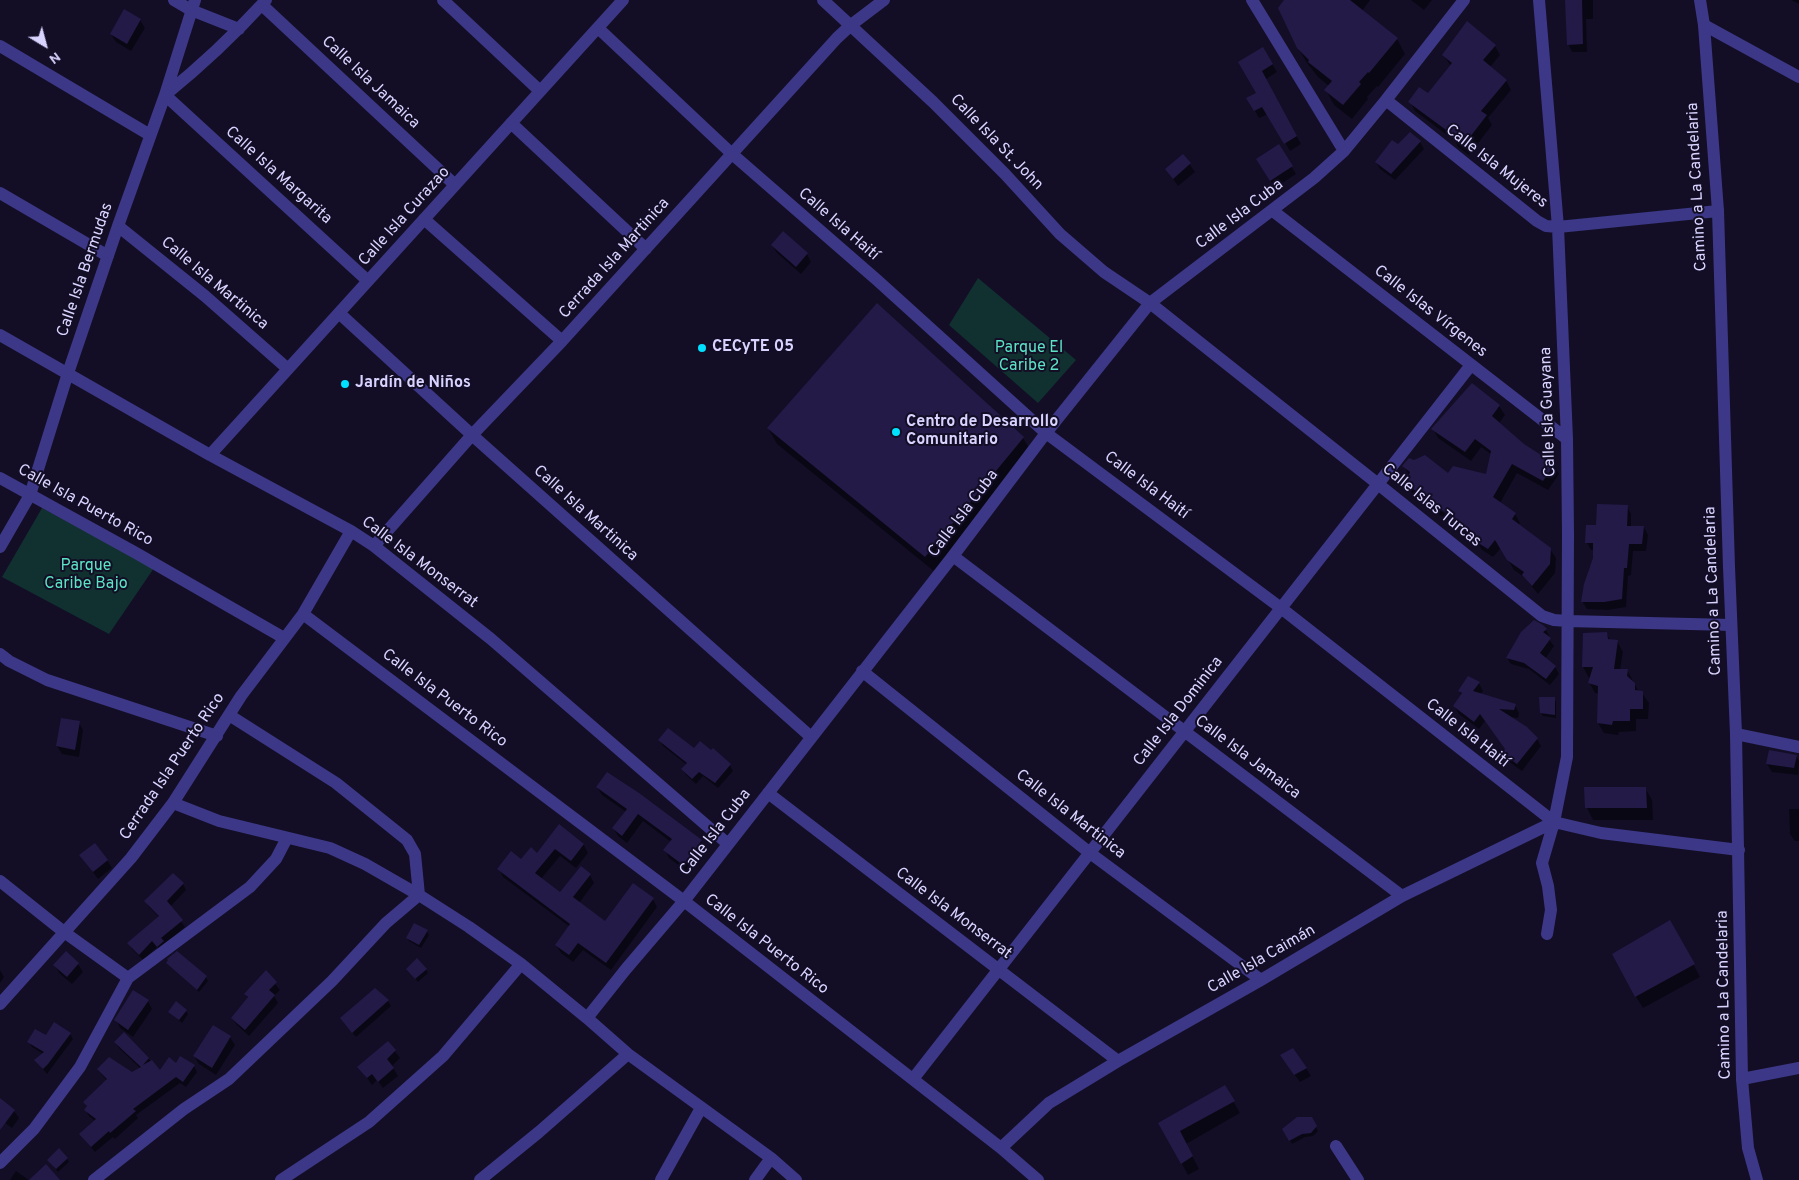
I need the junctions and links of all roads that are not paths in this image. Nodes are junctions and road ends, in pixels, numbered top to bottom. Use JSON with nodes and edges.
{"nodes":[{"id":1,"x":174,"y":0,"type":"edge"},
{"id":2,"x":442,"y":0,"type":"edge"},
{"id":3,"x":623,"y":0,"type":"edge"},
{"id":4,"x":823,"y":0,"type":"edge"},
{"id":5,"x":884,"y":0,"type":"edge"},
{"id":6,"x":1464,"y":0,"type":"edge"},
{"id":7,"x":1539,"y":0,"type":"edge"},
{"id":8,"x":1700,"y":0,"type":"edge"},
{"id":9,"x":264,"y":3,"type":"edge"},
{"id":10,"x":1257,"y":3,"type":"edge"},
{"id":11,"x":193,"y":5,"type":"edge"},
{"id":12,"x":851,"y":25,"type":"junction"},
{"id":13,"x":1704,"y":25,"type":"junction"},
{"id":14,"x":598,"y":28,"type":"junction"},
{"id":15,"x":239,"y":29,"type":"junction"},
{"id":16,"x":0,"y":46,"type":"edge"},
{"id":17,"x":1799,"y":77,"type":"edge"},
{"id":18,"x":540,"y":91,"type":"junction"},
{"id":19,"x":165,"y":95,"type":"junction"},
{"id":20,"x":1386,"y":100,"type":"junction"},
{"id":21,"x":511,"y":123,"type":"junction"},
{"id":22,"x":150,"y":135,"type":"junction"},
{"id":23,"x":1344,"y":151,"type":"junction"},
{"id":24,"x":731,"y":153,"type":"junction"},
{"id":25,"x":455,"y":185,"type":"junction"},
{"id":26,"x":0,"y":193,"type":"edge"},
{"id":27,"x":1273,"y":211,"type":"junction"},
{"id":28,"x":1718,"y":211,"type":"junction"},
{"id":29,"x":424,"y":220,"type":"junction"},
{"id":30,"x":118,"y":226,"type":"junction"},
{"id":31,"x":1558,"y":227,"type":"junction"},
{"id":32,"x":646,"y":249,"type":"junction"},
{"id":33,"x":108,"y":256,"type":"junction"},
{"id":34,"x":368,"y":281,"type":"junction"},
{"id":35,"x":1150,"y":303,"type":"junction"},
{"id":36,"x":339,"y":313,"type":"junction"},
{"id":37,"x":0,"y":335,"type":"edge"},
{"id":38,"x":562,"y":341,"type":"junction"},
{"id":39,"x":1471,"y":366,"type":"junction"},
{"id":40,"x":288,"y":369,"type":"junction"},
{"id":41,"x":68,"y":374,"type":"junction"},
{"id":42,"x":1046,"y":433,"type":"junction"},
{"id":43,"x":472,"y":435,"type":"junction"},
{"id":44,"x":1567,"y":439,"type":"junction"},
{"id":45,"x":210,"y":455,"type":"junction"},
{"id":46,"x":0,"y":478,"type":"edge"},
{"id":47,"x":1378,"y":484,"type":"junction"},
{"id":48,"x":30,"y":495,"type":"junction"},
{"id":49,"x":351,"y":531,"type":"junction"},
{"id":50,"x":374,"y":546,"type":"junction"},
{"id":51,"x":0,"y":547,"type":"edge"},
{"id":52,"x":953,"y":556,"type":"junction"},
{"id":53,"x":1281,"y":608,"type":"junction"},
{"id":54,"x":303,"y":614,"type":"junction"},
{"id":55,"x":1567,"y":621,"type":"junction"},
{"id":56,"x":1731,"y":625,"type":"junction"},
{"id":57,"x":284,"y":638,"type":"junction"},
{"id":58,"x":0,"y":654,"type":"edge"},
{"id":59,"x":862,"y":671,"type":"junction"},
{"id":60,"x":229,"y":715,"type":"junction"},
{"id":61,"x":1185,"y":731,"type":"junction"},
{"id":62,"x":1736,"y":734,"type":"junction"},
{"id":63,"x":217,"y":736,"type":"junction"},
{"id":64,"x":811,"y":737,"type":"junction"},
{"id":65,"x":1799,"y":747,"type":"edge"},
{"id":66,"x":768,"y":793,"type":"junction"},
{"id":67,"x":173,"y":803,"type":"junction"},
{"id":68,"x":1554,"y":822,"type":"junction"},
{"id":69,"x":287,"y":838,"type":"junction"},
{"id":70,"x":728,"y":844,"type":"junction"},
{"id":71,"x":1739,"y":850,"type":"junction"},
{"id":72,"x":1090,"y":853,"type":"junction"},
{"id":73,"x":0,"y":881,"type":"edge"},
{"id":74,"x":419,"y":895,"type":"junction"},
{"id":75,"x":1402,"y":896,"type":"junction"},
{"id":76,"x":684,"y":901,"type":"junction"},
{"id":77,"x":64,"y":932,"type":"junction"},
{"id":78,"x":1547,"y":934,"type":"dead end"},
{"id":79,"x":521,"y":964,"type":"junction"},
{"id":80,"x":998,"y":970,"type":"junction"},
{"id":81,"x":128,"y":978,"type":"junction"},
{"id":82,"x":1260,"y":980,"type":"junction"},
{"id":83,"x":0,"y":1004,"type":"edge"},
{"id":84,"x":587,"y":1018,"type":"junction"},
{"id":85,"x":628,"y":1054,"type":"junction"},
{"id":86,"x":1118,"y":1061,"type":"junction"},
{"id":87,"x":1799,"y":1068,"type":"edge"},
{"id":88,"x":913,"y":1079,"type":"junction"},
{"id":89,"x":1742,"y":1079,"type":"junction"},
{"id":90,"x":701,"y":1108,"type":"junction"},
{"id":91,"x":1336,"y":1146,"type":"dead end"},
{"id":92,"x":1001,"y":1148,"type":"junction"},
{"id":93,"x":771,"y":1158,"type":"junction"},
{"id":94,"x":0,"y":1163,"type":"edge"},
{"id":95,"x":94,"y":1180,"type":"edge"},
{"id":96,"x":281,"y":1180,"type":"edge"},
{"id":97,"x":480,"y":1180,"type":"edge"},
{"id":98,"x":661,"y":1180,"type":"edge"},
{"id":99,"x":756,"y":1180,"type":"edge"},
{"id":100,"x":796,"y":1180,"type":"edge"},
{"id":101,"x":1038,"y":1180,"type":"edge"},
{"id":102,"x":1358,"y":1180,"type":"edge"},
{"id":103,"x":1757,"y":1180,"type":"edge"}],
"edges":[{"from":1,"to":11,"type":"street"},
{"from":2,"to":18,"type":"street"},
{"from":3,"to":14,"type":"street","name":"Calle Isla Curazao"},
{"from":4,"to":12,"type":"street","name":"Calle Isla St. John"},
{"from":5,"to":12,"type":"street","name":"Cerrada Isla Martinica"},
{"from":6,"to":20,"type":"street","name":"Calle Isla Cuba"},
{"from":7,"to":31,"type":"street","name":"Calle Isla Guayana"},
{"from":8,"to":13,"type":"street","name":"Camino a La Candelaria"},
{"from":9,"to":15,"type":"street"},
{"from":9,"to":25,"type":"street","name":"Calle Isla Jamaica"},
{"from":10,"to":23,"type":"street"},
{"from":11,"to":15,"type":"street"},
{"from":11,"to":19,"type":"street","name":"Calle Isla Bermudas"},
{"from":12,"to":24,"type":"street","name":"Cerrada Isla Martinica"},
{"from":12,"to":35,"type":"street","name":"Calle Isla St. John"},
{"from":13,"to":17,"type":"street"},
{"from":13,"to":28,"type":"street","name":"Camino a La Candelaria"},
{"from":14,"to":18,"type":"street","name":"Calle Isla Curazao"},
{"from":14,"to":24,"type":"street","name":"Calle Isla Haití"},
{"from":15,"to":19,"type":"street"},
{"from":16,"to":22,"type":"street"},
{"from":18,"to":21,"type":"street","name":"Calle Isla Curazao"},
{"from":19,"to":22,"type":"street","name":"Calle Isla Bermudas"},
{"from":19,"to":34,"type":"street","name":"Calle Isla Margarita"},
{"from":20,"to":23,"type":"street","name":"Calle Isla Cuba"},
{"from":20,"to":31,"type":"street","name":"Calle Isla Mujeres"},
{"from":21,"to":25,"type":"street","name":"Calle Isla Curazao"},
{"from":21,"to":32,"type":"street"},
{"from":22,"to":30,"type":"street","name":"Calle Isla Bermudas"},
{"from":23,"to":27,"type":"street","name":"Calle Isla Cuba"},
{"from":24,"to":32,"type":"street","name":"Cerrada Isla Martinica"},
{"from":24,"to":42,"type":"street","name":"Calle Isla Haití"},
{"from":25,"to":29,"type":"street","name":"Calle Isla Curazao"},
{"from":26,"to":33,"type":"street"},
{"from":27,"to":35,"type":"street","name":"Calle Isla Cuba"},
{"from":27,"to":39,"type":"street","name":"Calle Islas Vírgenes"},
{"from":28,"to":31,"type":"street","name":"Calle Isla Mujeres"},
{"from":28,"to":56,"type":"street","name":"Camino a La Candelaria"},
{"from":29,"to":34,"type":"street","name":"Calle Isla Curazao"},
{"from":29,"to":38,"type":"street"},
{"from":30,"to":33,"type":"street","name":"Calle Isla Bermudas"},
{"from":30,"to":40,"type":"street","name":"Calle Isla Martinica"},
{"from":31,"to":44,"type":"street","name":"Calle Isla Guayana"},
{"from":32,"to":38,"type":"street","name":"Cerrada Isla Martinica"},
{"from":33,"to":41,"type":"street","name":"Calle Isla Bermudas"},
{"from":34,"to":36,"type":"street","name":"Calle Isla Curazao"},
{"from":35,"to":42,"type":"street","name":"Calle Isla Cuba"},
{"from":35,"to":47,"type":"street","name":"Calle Islas Turcas"},
{"from":36,"to":40,"type":"street","name":"Calle Isla Curazao"},
{"from":36,"to":43,"type":"street","name":"Calle Isla Martinica"},
{"from":37,"to":41,"type":"street","name":"Calle Isla Monserrat"},
{"from":38,"to":43,"type":"street","name":"Cerrada Isla Martinica"},
{"from":39,"to":44,"type":"street","name":"Calle Islas Vírgenes"},
{"from":39,"to":47,"type":"street","name":"Calle Isla Dominica"},
{"from":40,"to":45,"type":"street","name":"Calle Isla Curazao"},
{"from":41,"to":45,"type":"street","name":"Calle Isla Monserrat"},
{"from":41,"to":48,"type":"street","name":"Calle Isla Bermudas"},
{"from":42,"to":52,"type":"street","name":"Calle Isla Cuba"},
{"from":42,"to":53,"type":"street","name":"Calle Isla Haití"},
{"from":43,"to":50,"type":"street","name":"Cerrada Isla Martinica"},
{"from":43,"to":64,"type":"street","name":"Calle Isla Martinica"},
{"from":44,"to":55,"type":"street","name":"Calle Isla Guayana"},
{"from":45,"to":49,"type":"street","name":"Calle Isla Monserrat"},
{"from":46,"to":48,"type":"street","name":"Calle Isla Puerto Rico"},
{"from":47,"to":53,"type":"street","name":"Calle Isla Dominica"},
{"from":47,"to":55,"type":"street","name":"Calle Islas Turcas"},
{"from":48,"to":51,"type":"street","name":"Calle Isla Bermudas"},
{"from":48,"to":57,"type":"street","name":"Calle Isla Puerto Rico"},
{"from":49,"to":50,"type":"street","name":"Calle Isla Monserrat"},
{"from":49,"to":54,"type":"street","name":"Cerrada Isla Puerto Rico"},
{"from":50,"to":70,"type":"street","name":"Calle Isla Monserrat"},
{"from":52,"to":59,"type":"street","name":"Calle Isla Cuba"},
{"from":52,"to":61,"type":"street","name":"Calle Isla Jamaica"},
{"from":53,"to":61,"type":"street","name":"Calle Isla Dominica"},
{"from":53,"to":68,"type":"street","name":"Calle Isla Haití"},
{"from":54,"to":57,"type":"street","name":"Cerrada Isla Puerto Rico"},
{"from":54,"to":76,"type":"street","name":"Calle Isla Puerto Rico"},
{"from":55,"to":56,"type":"street","name":"Calle Islas Turcas"},
{"from":55,"to":68,"type":"street","name":"Calle Isla Guayana"},
{"from":56,"to":62,"type":"street","name":"Camino a La Candelaria"},
{"from":57,"to":60,"type":"street","name":"Cerrada Isla Puerto Rico"},
{"from":58,"to":63,"type":"street"},
{"from":59,"to":64,"type":"street","name":"Calle Isla Cuba"},
{"from":59,"to":72,"type":"street","name":"Calle Isla Martinica"},
{"from":60,"to":63,"type":"street","name":"Cerrada Isla Puerto Rico"},
{"from":60,"to":74,"type":"street"},
{"from":61,"to":72,"type":"street","name":"Calle Isla Dominica"},
{"from":61,"to":75,"type":"street","name":"Calle Isla Jamaica"},
{"from":62,"to":65,"type":"street"},
{"from":62,"to":71,"type":"street","name":"Camino a La Candelaria"},
{"from":63,"to":67,"type":"street","name":"Cerrada Isla Puerto Rico"},
{"from":64,"to":66,"type":"street","name":"Calle Isla Cuba"},
{"from":66,"to":70,"type":"street","name":"Calle Isla Cuba"},
{"from":66,"to":80,"type":"street","name":"Calle Isla Monserrat"},
{"from":67,"to":69,"type":"street"},
{"from":67,"to":77,"type":"street","name":"Cerrada Isla Puerto Rico"},
{"from":68,"to":71,"type":"street","name":"Calle Isla Haití"},
{"from":68,"to":75,"type":"street","name":"Calle Isla Caimán"},
{"from":68,"to":78,"type":"street","name":"Calle Isla Guayana"},
{"from":69,"to":74,"type":"street"},
{"from":69,"to":81,"type":"street"},
{"from":70,"to":76,"type":"street","name":"Calle Isla Cuba"},
{"from":71,"to":89,"type":"street","name":"Camino a La Candelaria"},
{"from":72,"to":80,"type":"street","name":"Calle Isla Dominica"},
{"from":72,"to":82,"type":"street","name":"Calle Isla Martinica"},
{"from":73,"to":77,"type":"street"},
{"from":74,"to":79,"type":"street"},
{"from":74,"to":95,"type":"street"},
{"from":75,"to":82,"type":"street","name":"Calle Isla Caimán"},
{"from":76,"to":84,"type":"street","name":"Calle Isla Cuba"},
{"from":76,"to":88,"type":"street","name":"Calle Isla Puerto Rico"},
{"from":77,"to":81,"type":"street"},
{"from":77,"to":83,"type":"street","name":"Cerrada Isla Puerto Rico"},
{"from":79,"to":84,"type":"street"},
{"from":79,"to":96,"type":"street"},
{"from":80,"to":86,"type":"street","name":"Calle Isla Monserrat"},
{"from":80,"to":88,"type":"street","name":"Calle Isla Dominica"},
{"from":81,"to":94,"type":"street"},
{"from":82,"to":86,"type":"street","name":"Calle Isla Caimán"},
{"from":84,"to":85,"type":"street"},
{"from":85,"to":90,"type":"street"},
{"from":85,"to":97,"type":"street"},
{"from":86,"to":92,"type":"street","name":"Calle Isla Caimán"},
{"from":87,"to":89,"type":"street"},
{"from":88,"to":92,"type":"street","name":"Calle Isla Puerto Rico"},
{"from":89,"to":103,"type":"street","name":"Camino a La Candelaria"},
{"from":90,"to":93,"type":"street"},
{"from":90,"to":98,"type":"street"},
{"from":91,"to":102,"type":"street"},
{"from":92,"to":101,"type":"street","name":"Calle Isla Puerto Rico"},
{"from":93,"to":99,"type":"street"},
{"from":93,"to":100,"type":"street"}]}
